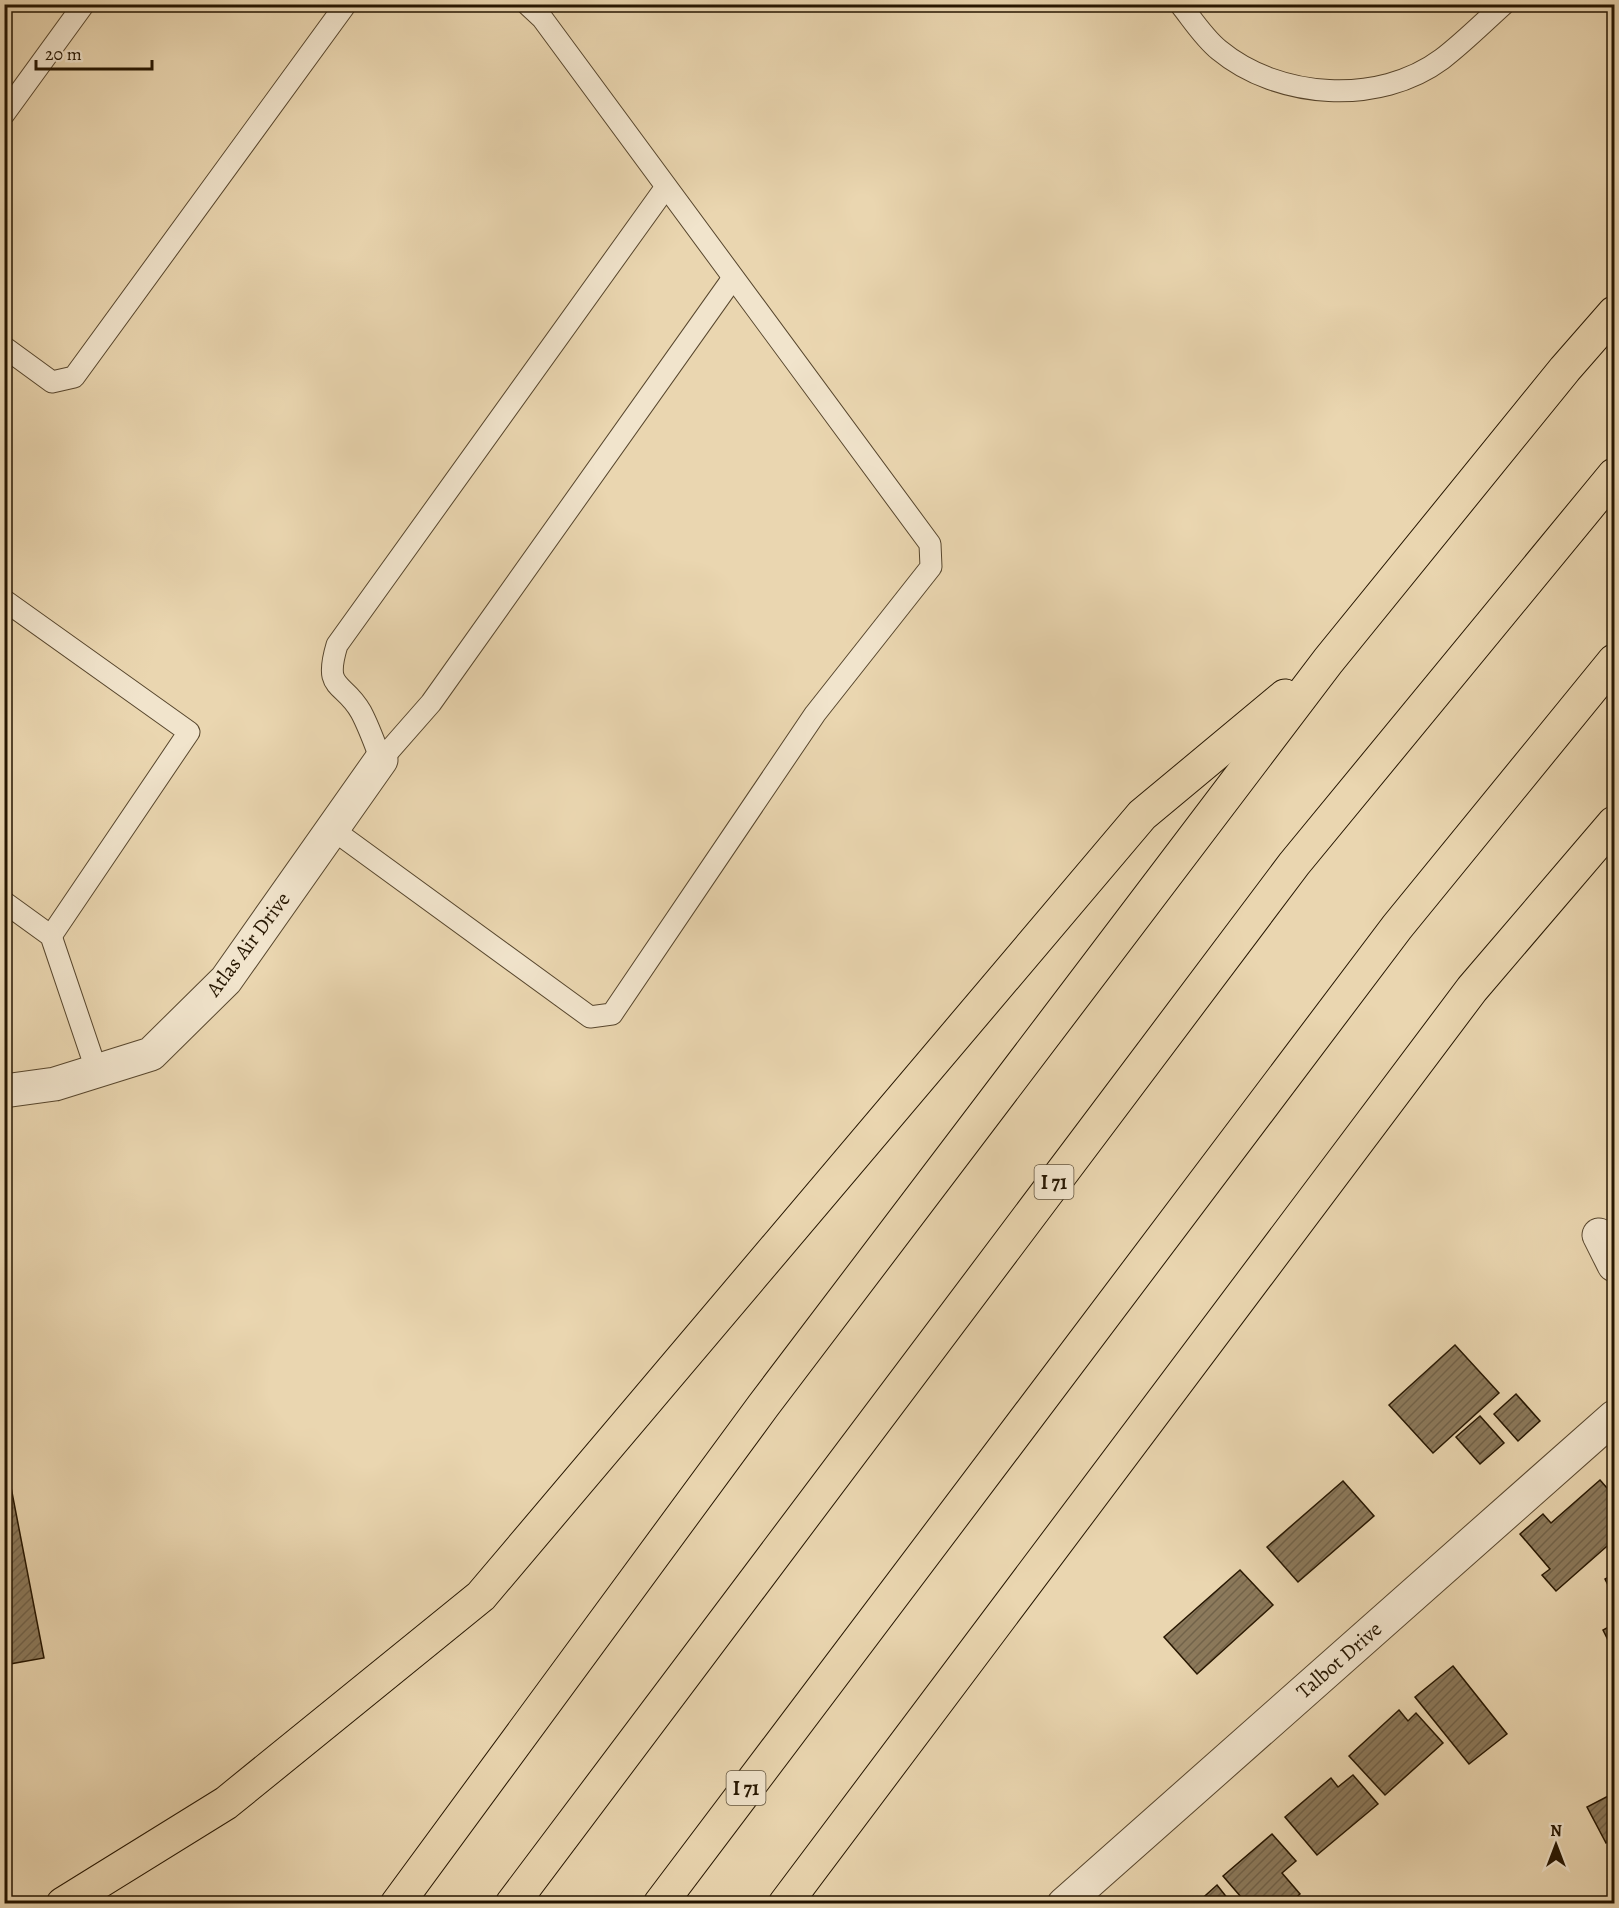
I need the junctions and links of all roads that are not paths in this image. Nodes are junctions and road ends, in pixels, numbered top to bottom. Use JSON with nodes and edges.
{"nodes":[{"id":1,"x":84,"y":4,"type":"edge"},
{"id":2,"x":346,"y":4,"type":"edge"},
{"id":3,"x":527,"y":4,"type":"edge"},
{"id":4,"x":1180,"y":4,"type":"edge"},
{"id":5,"x":1504,"y":4,"type":"edge"},
{"id":6,"x":4,"y":114,"type":"edge"},
{"id":7,"x":666,"y":187,"type":"junction"},
{"id":8,"x":733,"y":278,"type":"junction"},
{"id":9,"x":1614,"y":313,"type":"edge"},
{"id":10,"x":4,"y":347,"type":"edge"},
{"id":11,"x":1614,"y":475,"type":"edge"},
{"id":12,"x":4,"y":600,"type":"edge"},
{"id":13,"x":1328,"y":661,"type":"junction"},
{"id":14,"x":1614,"y":661,"type":"edge"},
{"id":15,"x":381,"y":760,"type":"junction"},
{"id":16,"x":1614,"y":823,"type":"edge"},
{"id":17,"x":332,"y":830,"type":"junction"},
{"id":18,"x":4,"y":902,"type":"edge"},
{"id":19,"x":51,"y":936,"type":"junction"},
{"id":20,"x":97,"y":1072,"type":"junction"},
{"id":21,"x":4,"y":1091,"type":"edge"},
{"id":22,"x":1599,"y":1235,"type":"dead end"},
{"id":23,"x":1614,"y":1265,"type":"edge"},
{"id":24,"x":1614,"y":1417,"type":"edge"},
{"id":25,"x":63,"y":1904,"type":"edge"},
{"id":26,"x":398,"y":1904,"type":"edge"},
{"id":27,"x":512,"y":1904,"type":"edge"},
{"id":28,"x":660,"y":1904,"type":"edge"},
{"id":29,"x":785,"y":1904,"type":"edge"},
{"id":30,"x":1064,"y":1904,"type":"edge"}],
"edges":[{"from":1,"to":6,"type":"lane"},
{"from":2,"to":10,"type":"lane"},
{"from":3,"to":7,"type":"lane"},
{"from":4,"to":5,"type":"lane"},
{"from":7,"to":8,"type":"lane"},
{"from":7,"to":15,"type":"lane"},
{"from":8,"to":15,"type":"lane"},
{"from":8,"to":17,"type":"lane"},
{"from":9,"to":13,"type":"highway"},
{"from":11,"to":27,"type":"highway","number":"I 71"},
{"from":12,"to":19,"type":"lane"},
{"from":13,"to":25,"type":"highway"},
{"from":13,"to":26,"type":"highway"},
{"from":14,"to":28,"type":"highway","number":"I 71"},
{"from":15,"to":17,"type":"street","name":"Atlas Air Drive"},
{"from":16,"to":29,"type":"highway"},
{"from":17,"to":20,"type":"street","name":"Atlas Air Drive"},
{"from":18,"to":19,"type":"lane"},
{"from":19,"to":20,"type":"lane"},
{"from":20,"to":21,"type":"street","name":"Atlas Air Drive"},
{"from":22,"to":23,"type":"street"},
{"from":24,"to":30,"type":"street","name":"Talbot Drive"}]}
